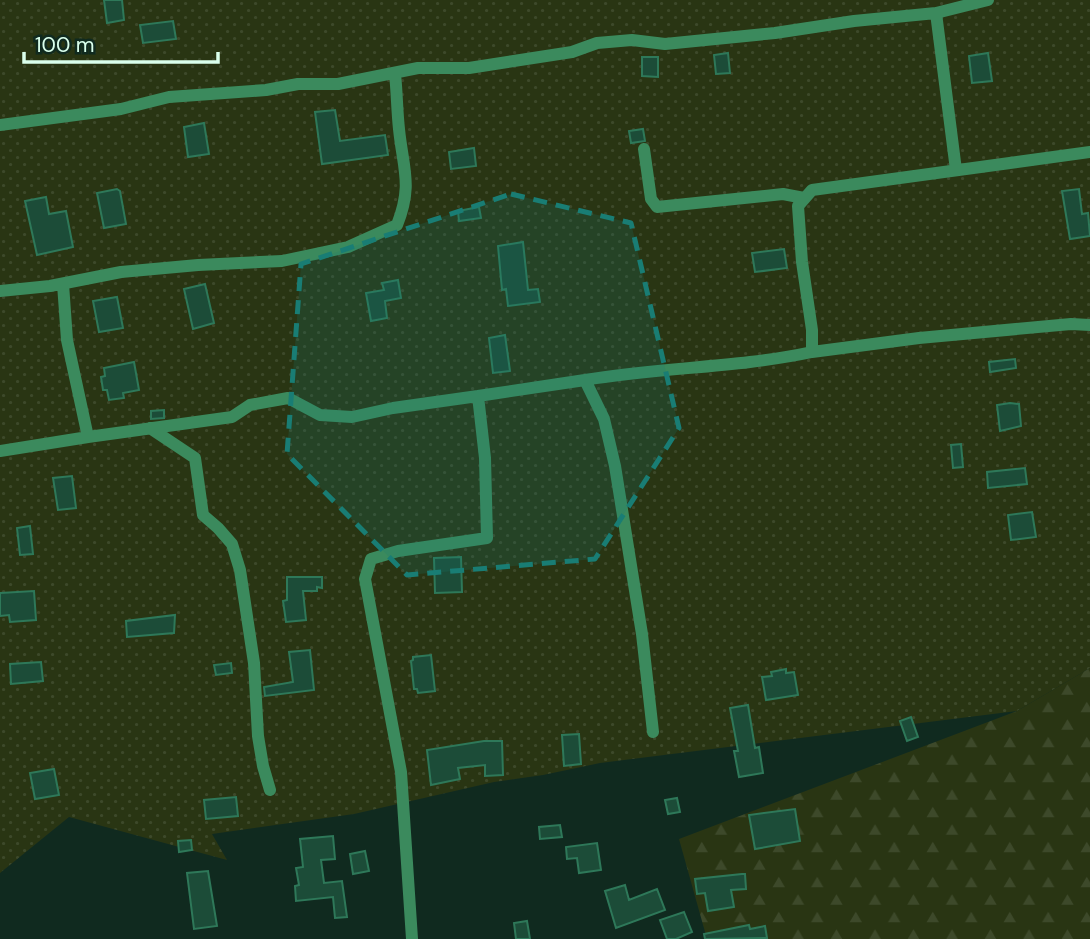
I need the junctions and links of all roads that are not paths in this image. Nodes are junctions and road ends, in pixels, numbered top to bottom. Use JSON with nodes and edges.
{"nodes":[{"id":1,"x":988,"y":0,"type":"edge"},
{"id":2,"x":936,"y":13,"type":"junction"},
{"id":3,"x":395,"y":74,"type":"junction"},
{"id":4,"x":0,"y":125,"type":"edge"},
{"id":5,"x":644,"y":149,"type":"dead end"},
{"id":6,"x":1090,"y":152,"type":"edge"},
{"id":7,"x":956,"y":170,"type":"junction"},
{"id":8,"x":804,"y":198,"type":"junction"},
{"id":9,"x":63,"y":284,"type":"junction"},
{"id":10,"x":0,"y":291,"type":"edge"},
{"id":11,"x":1090,"y":325,"type":"edge"},
{"id":12,"x":812,"y":352,"type":"junction"},
{"id":13,"x":585,"y":380,"type":"junction"},
{"id":14,"x":478,"y":396,"type":"junction"},
{"id":15,"x":150,"y":428,"type":"junction"},
{"id":16,"x":88,"y":436,"type":"junction"},
{"id":17,"x":0,"y":451,"type":"edge"},
{"id":18,"x":653,"y":732,"type":"dead end"},
{"id":19,"x":270,"y":790,"type":"dead end"},
{"id":20,"x":412,"y":939,"type":"edge"}],
"edges":[{"from":1,"to":2,"type":"street"},
{"from":2,"to":3,"type":"street"},
{"from":2,"to":7,"type":"street"},
{"from":3,"to":4,"type":"street"},
{"from":3,"to":9,"type":"street"},
{"from":5,"to":8,"type":"street"},
{"from":6,"to":7,"type":"street"},
{"from":7,"to":8,"type":"street"},
{"from":8,"to":12,"type":"street"},
{"from":9,"to":10,"type":"street"},
{"from":9,"to":16,"type":"street"},
{"from":11,"to":12,"type":"street"},
{"from":12,"to":13,"type":"street"},
{"from":13,"to":14,"type":"street"},
{"from":13,"to":18,"type":"street"},
{"from":14,"to":15,"type":"street"},
{"from":14,"to":20,"type":"street"},
{"from":15,"to":16,"type":"street"},
{"from":15,"to":19,"type":"street"},
{"from":16,"to":17,"type":"street"}]}
